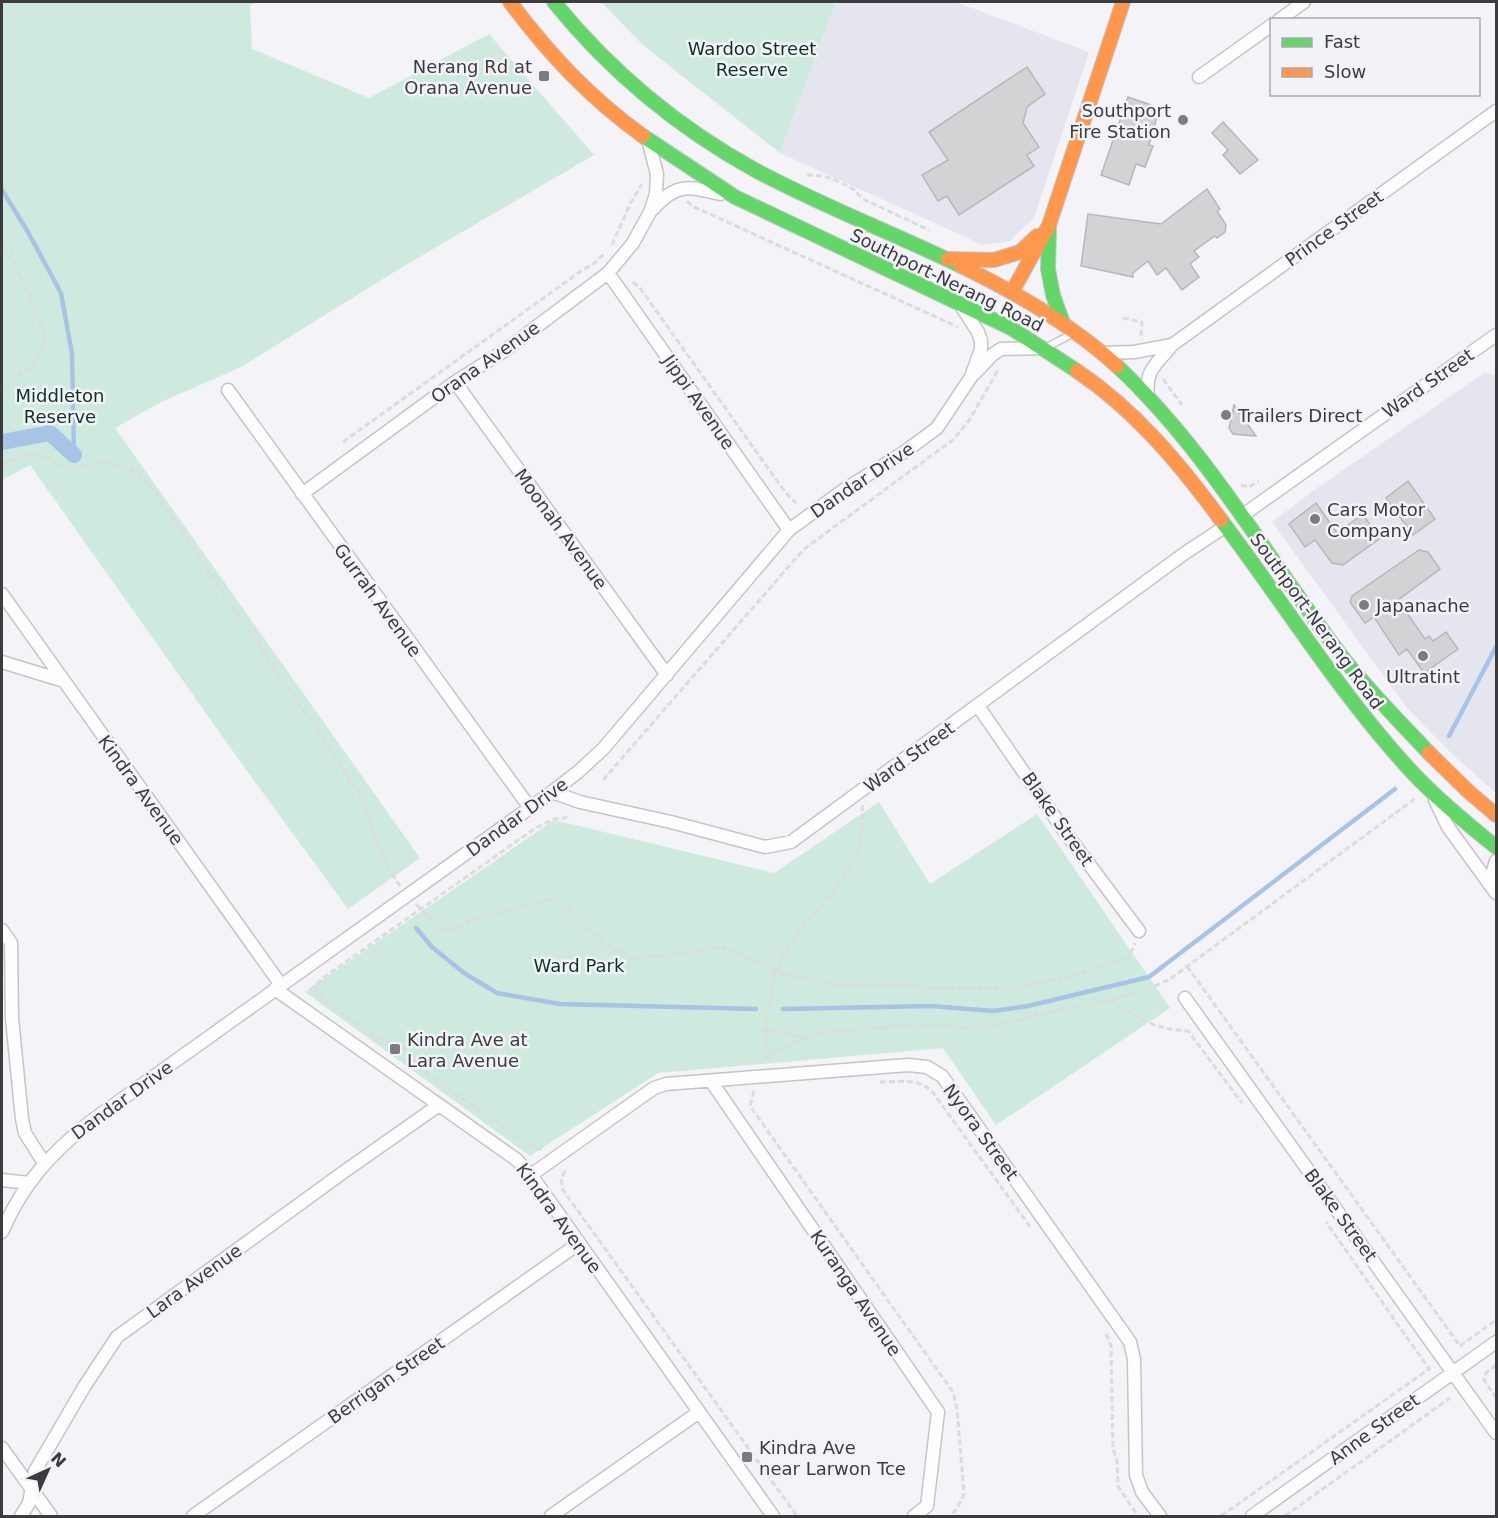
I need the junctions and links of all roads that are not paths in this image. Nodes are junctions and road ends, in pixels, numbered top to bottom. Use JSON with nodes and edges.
{"nodes":[{"id":1,"x":510,"y":2,"type":"edge"},
{"id":2,"x":554,"y":2,"type":"edge"},
{"id":3,"x":1123,"y":2,"type":"edge"},
{"id":4,"x":1304,"y":2,"type":"edge"},
{"id":5,"x":1282,"y":18,"type":"edge"},
{"id":6,"x":1270,"y":26,"type":"edge"},
{"id":7,"x":1199,"y":77,"type":"dead end"},
{"id":8,"x":1497,"y":111,"type":"edge"},
{"id":9,"x":648,"y":140,"type":"junction"},
{"id":10,"x":735,"y":197,"type":"junction"},
{"id":11,"x":650,"y":212,"type":"junction"},
{"id":12,"x":868,"y":223,"type":"junction"},
{"id":13,"x":1049,"y":225,"type":"junction"},
{"id":14,"x":846,"y":250,"type":"junction"},
{"id":15,"x":944,"y":259,"type":"junction"},
{"id":16,"x":608,"y":273,"type":"junction"},
{"id":17,"x":1012,"y":292,"type":"junction"},
{"id":18,"x":957,"y":301,"type":"junction"},
{"id":19,"x":1063,"y":323,"type":"junction"},
{"id":20,"x":1075,"y":332,"type":"junction"},
{"id":21,"x":1496,"y":336,"type":"edge"},
{"id":22,"x":1039,"y":345,"type":"junction"},
{"id":23,"x":1172,"y":345,"type":"junction"},
{"id":24,"x":1102,"y":352,"type":"junction"},
{"id":25,"x":971,"y":376,"type":"junction"},
{"id":26,"x":455,"y":382,"type":"junction"},
{"id":27,"x":228,"y":390,"type":"dead end"},
{"id":28,"x":1148,"y":395,"type":"junction"},
{"id":29,"x":302,"y":494,"type":"junction"},
{"id":30,"x":1243,"y":515,"type":"junction"},
{"id":31,"x":1226,"y":526,"type":"junction"},
{"id":32,"x":789,"y":531,"type":"junction"},
{"id":33,"x":2,"y":594,"type":"edge"},
{"id":34,"x":2,"y":662,"type":"edge"},
{"id":35,"x":668,"y":675,"type":"junction"},
{"id":36,"x":64,"y":681,"type":"junction"},
{"id":37,"x":978,"y":706,"type":"junction"},
{"id":38,"x":1429,"y":790,"type":"junction"},
{"id":39,"x":552,"y":792,"type":"junction"},
{"id":40,"x":530,"y":808,"type":"junction"},
{"id":41,"x":1497,"y":815,"type":"edge"},
{"id":42,"x":1497,"y":847,"type":"edge"},
{"id":43,"x":1497,"y":861,"type":"edge"},
{"id":44,"x":1493,"y":889,"type":"edge"},
{"id":45,"x":2,"y":930,"type":"edge"},
{"id":46,"x":1139,"y":931,"type":"road end"},
{"id":47,"x":278,"y":987,"type":"junction"},
{"id":48,"x":1185,"y":998,"type":"dead end"},
{"id":49,"x":711,"y":1081,"type":"junction"},
{"id":50,"x":439,"y":1105,"type":"junction"},
{"id":51,"x":44,"y":1163,"type":"junction"},
{"id":52,"x":531,"y":1175,"type":"junction"},
{"id":53,"x":2,"y":1180,"type":"edge"},
{"id":54,"x":29,"y":1183,"type":"junction"},
{"id":55,"x":2,"y":1232,"type":"edge"},
{"id":56,"x":578,"y":1244,"type":"junction"},
{"id":57,"x":1497,"y":1342,"type":"edge"},
{"id":58,"x":1454,"y":1372,"type":"junction"},
{"id":59,"x":699,"y":1412,"type":"junction"},
{"id":60,"x":1497,"y":1433,"type":"edge"},
{"id":61,"x":2,"y":1448,"type":"edge"},
{"id":62,"x":31,"y":1490,"type":"junction"},
{"id":63,"x":21,"y":1516,"type":"edge"},
{"id":64,"x":51,"y":1516,"type":"edge"},
{"id":65,"x":193,"y":1516,"type":"edge"},
{"id":66,"x":551,"y":1516,"type":"edge"},
{"id":67,"x":773,"y":1516,"type":"edge"},
{"id":68,"x":914,"y":1516,"type":"edge"},
{"id":69,"x":1160,"y":1516,"type":"edge"},
{"id":70,"x":1252,"y":1516,"type":"edge"}],
"edges":[{"from":1,"to":9,"type":"main road","name":"Southport-Nerang Road"},
{"from":2,"to":12,"type":"main road","name":"Southport-Nerang Road"},
{"from":3,"to":13,"type":"main road"},
{"from":4,"to":5,"type":"street"},
{"from":6,"to":7,"type":"street"},
{"from":8,"to":23,"type":"street","name":"Prince Street"},
{"from":9,"to":10,"type":"main road","name":"Southport-Nerang Road"},
{"from":9,"to":11,"type":"street","name":"Orana Avenue"},
{"from":10,"to":11,"type":"street","name":"Orana Avenue"},
{"from":10,"to":14,"type":"main road","name":"Southport-Nerang Road"},
{"from":11,"to":16,"type":"street","name":"Orana Avenue"},
{"from":12,"to":14,"type":"lane"},
{"from":12,"to":15,"type":"main road","name":"Southport-Nerang Road"},
{"from":13,"to":15,"type":"main road"},
{"from":13,"to":17,"type":"main road"},
{"from":13,"to":19,"type":"main road"},
{"from":14,"to":18,"type":"main road","name":"Southport-Nerang Road"},
{"from":15,"to":17,"type":"main road","name":"Southport-Nerang Road"},
{"from":16,"to":26,"type":"street","name":"Orana Avenue"},
{"from":16,"to":32,"type":"street","name":"Jippi Avenue"},
{"from":17,"to":19,"type":"main road","name":"Southport-Nerang Road"},
{"from":17,"to":22,"type":"main road"},
{"from":18,"to":22,"type":"main road","name":"Southport-Nerang Road"},
{"from":18,"to":25,"type":"street","name":"Dandar Drive"},
{"from":19,"to":20,"type":"main road","name":"Southport-Nerang Road"},
{"from":20,"to":22,"type":"lane"},
{"from":20,"to":24,"type":"main road","name":"Southport-Nerang Road"},
{"from":21,"to":30,"type":"street","name":"Ward Street"},
{"from":22,"to":25,"type":"street","name":"Dandar Drive"},
{"from":22,"to":31,"type":"main road","name":"Southport-Nerang Road"},
{"from":23,"to":24,"type":"street","name":"Prince Street"},
{"from":23,"to":28,"type":"street","name":"Prince Street"},
{"from":24,"to":28,"type":"main road","name":"Southport-Nerang Road"},
{"from":25,"to":32,"type":"street","name":"Dandar Drive"},
{"from":26,"to":29,"type":"street","name":"Orana Avenue"},
{"from":26,"to":35,"type":"street","name":"Moonah Avenue"},
{"from":27,"to":29,"type":"street","name":"Gurrah Avenue"},
{"from":28,"to":30,"type":"main road","name":"Southport-Nerang Road"},
{"from":29,"to":40,"type":"street","name":"Gurrah Avenue"},
{"from":30,"to":41,"type":"main road","name":"Southport-Nerang Road"},
{"from":31,"to":37,"type":"street","name":"Ward Street"},
{"from":31,"to":38,"type":"main road","name":"Southport-Nerang Road"},
{"from":32,"to":35,"type":"street","name":"Dandar Drive"},
{"from":33,"to":36,"type":"street","name":"Kindra Avenue"},
{"from":34,"to":36,"type":"street"},
{"from":35,"to":39,"type":"street","name":"Dandar Drive"},
{"from":36,"to":47,"type":"street","name":"Kindra Avenue"},
{"from":37,"to":39,"type":"street","name":"Ward Street"},
{"from":37,"to":46,"type":"street","name":"Blake Street"},
{"from":38,"to":42,"type":"main road","name":"Southport-Nerang Road"},
{"from":38,"to":44,"type":"street"},
{"from":39,"to":40,"type":"street","name":"Dandar Drive"},
{"from":40,"to":47,"type":"street","name":"Dandar Drive"},
{"from":43,"to":44,"type":"street"},
{"from":45,"to":51,"type":"street"},
{"from":47,"to":50,"type":"street","name":"Kindra Avenue"},
{"from":47,"to":51,"type":"street","name":"Dandar Drive"},
{"from":48,"to":58,"type":"street","name":"Blake Street"},
{"from":49,"to":52,"type":"street","name":"Nyora Street"},
{"from":49,"to":68,"type":"street","name":"Kuranga Avenue"},
{"from":49,"to":69,"type":"street","name":"Nyora Street"},
{"from":50,"to":52,"type":"street","name":"Kindra Avenue"},
{"from":50,"to":62,"type":"street","name":"Lara Avenue"},
{"from":51,"to":54,"type":"street","name":"Dandar Drive"},
{"from":52,"to":56,"type":"street","name":"Kindra Avenue"},
{"from":53,"to":54,"type":"street"},
{"from":54,"to":55,"type":"street","name":"Dandar Drive"},
{"from":56,"to":59,"type":"street","name":"Kindra Avenue"},
{"from":56,"to":65,"type":"street","name":"Berrigan Street"},
{"from":57,"to":58,"type":"street","name":"Anne Street"},
{"from":58,"to":60,"type":"street","name":"Blake Street"},
{"from":58,"to":70,"type":"street","name":"Anne Street"},
{"from":59,"to":66,"type":"street"},
{"from":59,"to":67,"type":"street","name":"Kindra Avenue"},
{"from":61,"to":62,"type":"street"},
{"from":62,"to":63,"type":"street","name":"Lara Avenue"},
{"from":62,"to":64,"type":"street"}]}
